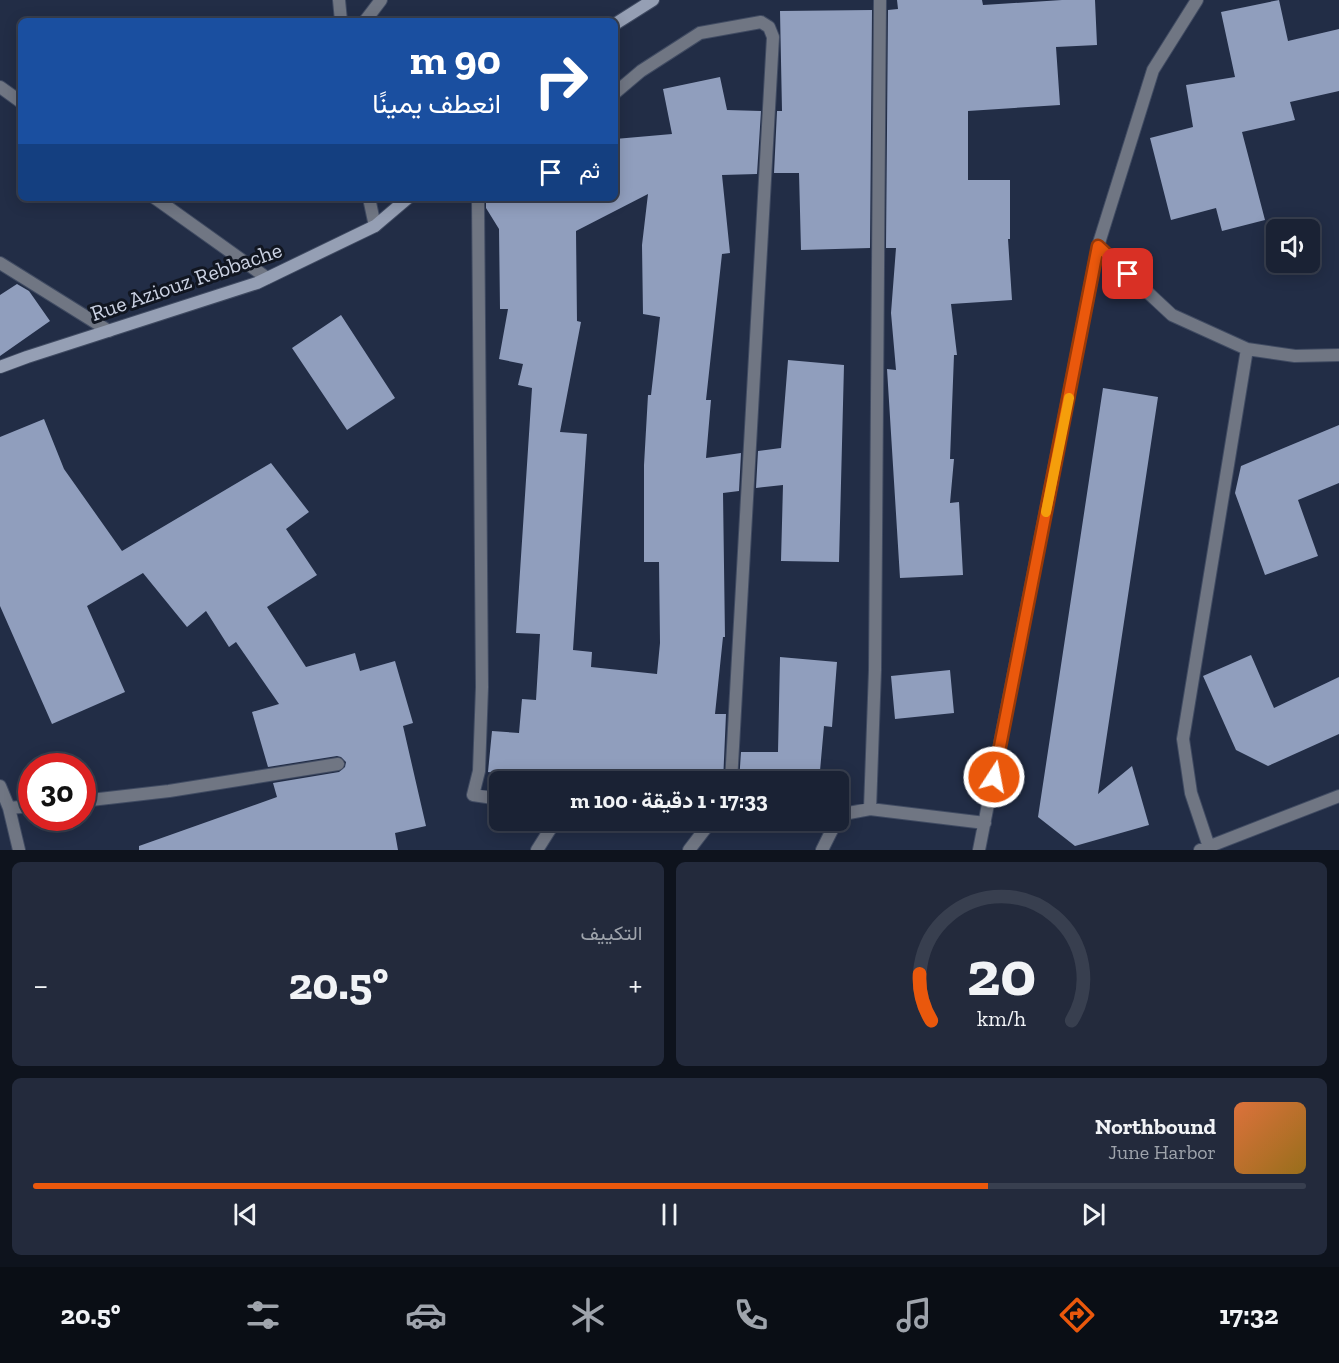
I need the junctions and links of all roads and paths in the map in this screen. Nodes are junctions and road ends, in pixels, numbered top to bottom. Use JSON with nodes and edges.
{"nodes":[{"id":1,"x":339,"y":0,"type":"edge"},
{"id":2,"x":381,"y":0,"type":"edge"},
{"id":3,"x":653,"y":0,"type":"edge"},
{"id":4,"x":880,"y":0,"type":"edge"},
{"id":5,"x":1197,"y":0,"type":"edge"},
{"id":6,"x":341,"y":18,"type":"edge"},
{"id":7,"x":367,"y":18,"type":"edge"},
{"id":8,"x":618,"y":22,"type":"edge"},
{"id":9,"x":0,"y":87,"type":"edge"},
{"id":10,"x":618,"y":90,"type":"edge"},
{"id":11,"x":18,"y":100,"type":"edge"},
{"id":12,"x":159,"y":201,"type":"edge"},
{"id":13,"x":370,"y":201,"type":"edge"},
{"id":14,"x":404,"y":201,"type":"edge"},
{"id":15,"x":478,"y":201,"type":"edge"},
{"id":16,"x":375,"y":226,"type":"junction"},
{"id":17,"x":1098,"y":246,"type":"junction"},
{"id":18,"x":0,"y":263,"type":"edge"},
{"id":19,"x":267,"y":278,"type":"junction"},
{"id":20,"x":109,"y":331,"type":"junction"},
{"id":21,"x":1247,"y":349,"type":"junction"},
{"id":22,"x":1339,"y":355,"type":"edge"},
{"id":23,"x":0,"y":367,"type":"edge"},
{"id":24,"x":338,"y":764,"type":"dead end"},
{"id":25,"x":732,"y":771,"type":"edge"},
{"id":26,"x":0,"y":786,"type":"edge"},
{"id":27,"x":1339,"y":796,"type":"edge"},
{"id":28,"x":489,"y":797,"type":"edge"},
{"id":29,"x":96,"y":799,"type":"edge"},
{"id":30,"x":18,"y":807,"type":"edge"},
{"id":31,"x":9,"y":808,"type":"junction"},
{"id":32,"x":870,"y":809,"type":"junction"},
{"id":33,"x":849,"y":814,"type":"edge"},
{"id":34,"x":984,"y":823,"type":"junction"},
{"id":35,"x":549,"y":831,"type":"edge"},
{"id":36,"x":703,"y":831,"type":"edge"},
{"id":37,"x":831,"y":831,"type":"edge"},
{"id":38,"x":1206,"y":849,"type":"edge"},
{"id":39,"x":19,"y":850,"type":"edge"},
{"id":40,"x":537,"y":850,"type":"edge"},
{"id":41,"x":688,"y":850,"type":"edge"},
{"id":42,"x":822,"y":850,"type":"edge"},
{"id":43,"x":979,"y":850,"type":"edge"}],
"edges":[{"from":1,"to":6,"type":"street"},
{"from":2,"to":7,"type":"street"},
{"from":3,"to":8,"type":"street"},
{"from":4,"to":32,"type":"street"},
{"from":5,"to":17,"type":"street"},
{"from":9,"to":11,"type":"street"},
{"from":10,"to":25,"type":"street"},
{"from":12,"to":19,"type":"street"},
{"from":13,"to":16,"type":"street"},
{"from":14,"to":16,"type":"street","name":"Rue Aziouz Rebbache"},
{"from":15,"to":28,"type":"street"},
{"from":16,"to":19,"type":"street","name":"Rue Aziouz Rebbache"},
{"from":17,"to":21,"type":"street"},
{"from":17,"to":34,"type":"street"},
{"from":18,"to":20,"type":"street"},
{"from":19,"to":20,"type":"street","name":"Rue Aziouz Rebbache"},
{"from":20,"to":23,"type":"street","name":"Rue Aziouz Rebbache"},
{"from":21,"to":22,"type":"street"},
{"from":21,"to":38,"type":"street"},
{"from":24,"to":29,"type":"street"},
{"from":26,"to":31,"type":"street"},
{"from":27,"to":38,"type":"street"},
{"from":30,"to":31,"type":"street"},
{"from":31,"to":39,"type":"street"},
{"from":32,"to":33,"type":"street"},
{"from":32,"to":34,"type":"street"},
{"from":34,"to":43,"type":"street"},
{"from":35,"to":40,"type":"street"},
{"from":36,"to":41,"type":"street"},
{"from":37,"to":42,"type":"street"}]}
